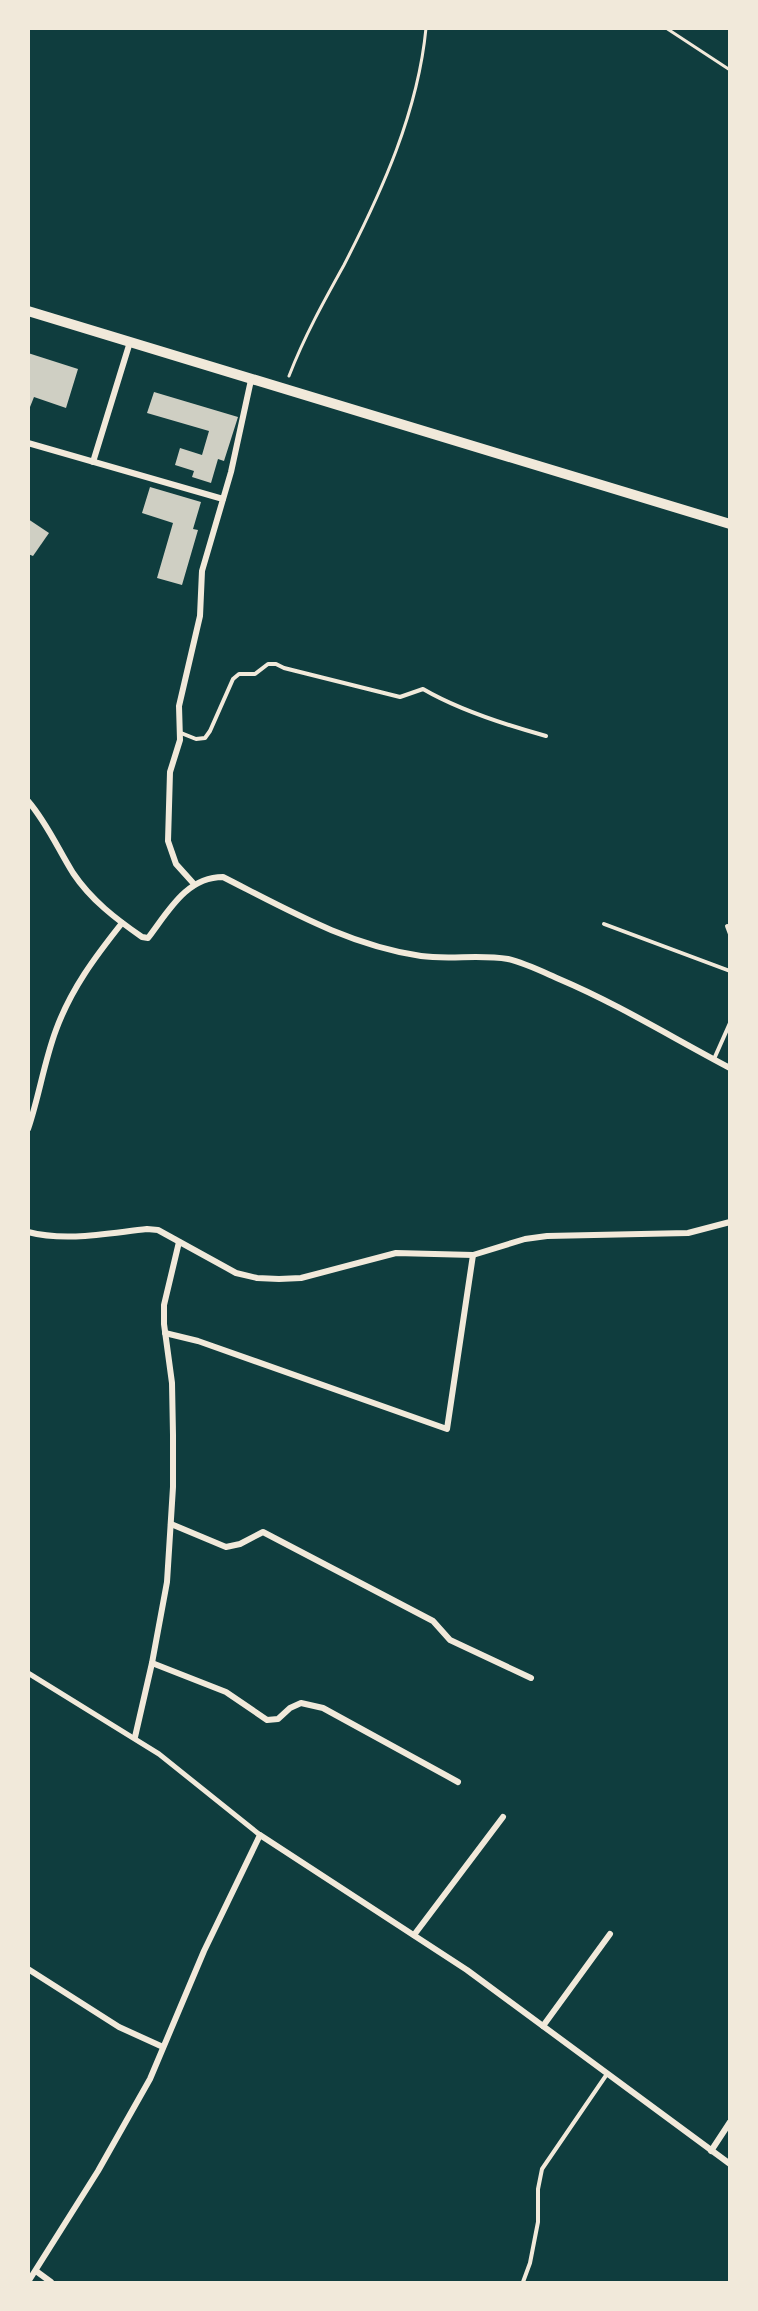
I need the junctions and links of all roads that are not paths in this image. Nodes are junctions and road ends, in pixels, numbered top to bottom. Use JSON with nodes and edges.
{"nodes":[{"id":1,"x":28,"y":311,"type":"edge"},
{"id":2,"x":130,"y":342,"type":"junction"},
{"id":3,"x":251,"y":380,"type":"junction"},
{"id":4,"x":28,"y":443,"type":"edge"},
{"id":5,"x":93,"y":462,"type":"junction"},
{"id":6,"x":223,"y":499,"type":"junction"},
{"id":7,"x":729,"y":524,"type":"edge"},
{"id":8,"x":181,"y":733,"type":"junction"},
{"id":9,"x":546,"y":736,"type":"dead end"},
{"id":10,"x":28,"y":801,"type":"edge"},
{"id":11,"x":194,"y":884,"type":"junction"},
{"id":12,"x":122,"y":923,"type":"junction"},
{"id":13,"x":604,"y":924,"type":"dead end"},
{"id":14,"x":727,"y":926,"type":"dead end"},
{"id":15,"x":729,"y":934,"type":"edge"},
{"id":16,"x":729,"y":971,"type":"edge"},
{"id":17,"x":729,"y":1023,"type":"edge"},
{"id":18,"x":714,"y":1059,"type":"junction"},
{"id":19,"x":729,"y":1068,"type":"edge"},
{"id":20,"x":28,"y":1129,"type":"edge"},
{"id":21,"x":729,"y":1222,"type":"edge"},
{"id":22,"x":28,"y":1232,"type":"edge"},
{"id":23,"x":179,"y":1242,"type":"junction"},
{"id":24,"x":473,"y":1255,"type":"junction"},
{"id":25,"x":165,"y":1333,"type":"junction"},
{"id":26,"x":171,"y":1524,"type":"junction"},
{"id":27,"x":152,"y":1663,"type":"junction"},
{"id":28,"x":28,"y":1673,"type":"edge"},
{"id":29,"x":531,"y":1678,"type":"dead end"},
{"id":30,"x":135,"y":1737,"type":"junction"},
{"id":31,"x":458,"y":1782,"type":"dead end"},
{"id":32,"x":503,"y":1817,"type":"dead end"},
{"id":33,"x":260,"y":1835,"type":"junction"},
{"id":34,"x":610,"y":1934,"type":"dead end"},
{"id":35,"x":414,"y":1935,"type":"junction"},
{"id":36,"x":28,"y":1969,"type":"edge"},
{"id":37,"x":543,"y":2026,"type":"junction"},
{"id":38,"x":164,"y":2047,"type":"junction"},
{"id":39,"x":607,"y":2074,"type":"junction"},
{"id":40,"x":729,"y":2122,"type":"edge"},
{"id":41,"x":711,"y":2151,"type":"junction"},
{"id":42,"x":729,"y":2164,"type":"edge"},
{"id":43,"x":38,"y":2268,"type":"junction"},
{"id":44,"x":28,"y":2282,"type":"edge"},
{"id":45,"x":51,"y":2283,"type":"edge"},
{"id":46,"x":523,"y":2283,"type":"edge"}],
"edges":[{"from":1,"to":2,"type":"main road"},
{"from":2,"to":3,"type":"main road"},
{"from":2,"to":5,"type":"street"},
{"from":3,"to":6,"type":"street"},
{"from":3,"to":7,"type":"main road"},
{"from":4,"to":5,"type":"street"},
{"from":5,"to":6,"type":"street"},
{"from":6,"to":8,"type":"street"},
{"from":8,"to":9,"type":"lane"},
{"from":8,"to":11,"type":"street"},
{"from":10,"to":12,"type":"street"},
{"from":11,"to":12,"type":"street"},
{"from":11,"to":18,"type":"street"},
{"from":12,"to":20,"type":"street"},
{"from":13,"to":16,"type":"lane"},
{"from":14,"to":15,"type":"lane"},
{"from":17,"to":18,"type":"lane"},
{"from":18,"to":19,"type":"street"},
{"from":21,"to":24,"type":"street"},
{"from":22,"to":23,"type":"street"},
{"from":23,"to":24,"type":"street"},
{"from":23,"to":25,"type":"street"},
{"from":24,"to":25,"type":"street"},
{"from":25,"to":26,"type":"street"},
{"from":26,"to":27,"type":"street"},
{"from":26,"to":29,"type":"street"},
{"from":27,"to":30,"type":"street"},
{"from":27,"to":31,"type":"street"},
{"from":28,"to":30,"type":"street"},
{"from":30,"to":33,"type":"street"},
{"from":32,"to":35,"type":"street"},
{"from":33,"to":35,"type":"street"},
{"from":33,"to":38,"type":"street"},
{"from":34,"to":37,"type":"street"},
{"from":35,"to":37,"type":"street"},
{"from":36,"to":38,"type":"street"},
{"from":37,"to":39,"type":"street"},
{"from":38,"to":43,"type":"street"},
{"from":39,"to":41,"type":"street"},
{"from":39,"to":46,"type":"lane"},
{"from":40,"to":41,"type":"street"},
{"from":41,"to":42,"type":"street"},
{"from":43,"to":44,"type":"street"},
{"from":43,"to":45,"type":"street"}]}
